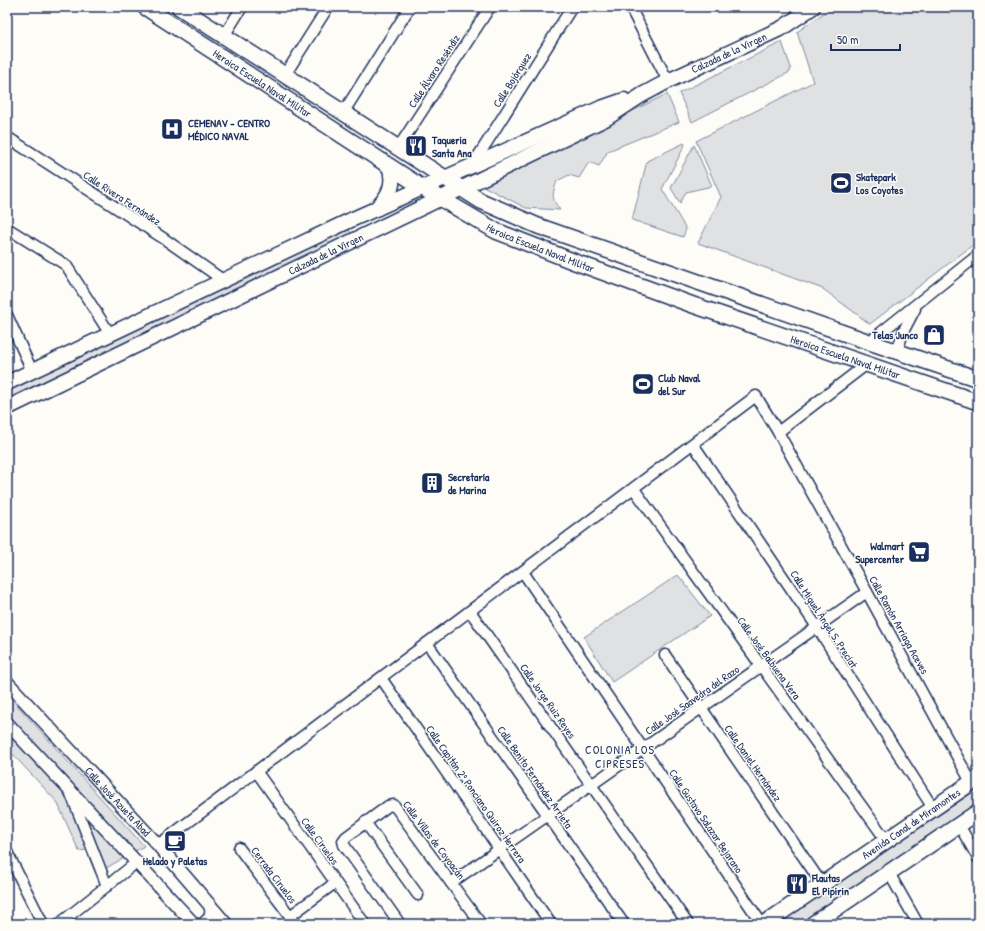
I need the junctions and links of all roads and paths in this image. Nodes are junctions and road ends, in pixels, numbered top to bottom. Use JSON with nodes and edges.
{"nodes":[{"id":1,"x":145,"y":7,"type":"edge"},
{"id":2,"x":180,"y":7,"type":"edge"},
{"id":3,"x":242,"y":7,"type":"edge"},
{"id":4,"x":328,"y":7,"type":"edge"},
{"id":5,"x":410,"y":7,"type":"edge"},
{"id":6,"x":490,"y":7,"type":"edge"},
{"id":7,"x":572,"y":7,"type":"edge"},
{"id":8,"x":630,"y":7,"type":"edge"},
{"id":9,"x":813,"y":7,"type":"edge"},
{"id":10,"x":224,"y":36,"type":"junction"},
{"id":11,"x":285,"y":75,"type":"junction"},
{"id":12,"x":668,"y":81,"type":"junction"},
{"id":13,"x":642,"y":95,"type":"junction"},
{"id":14,"x":343,"y":113,"type":"junction"},
{"id":15,"x":7,"y":137,"type":"edge"},
{"id":16,"x":398,"y":148,"type":"junction"},
{"id":17,"x":390,"y":166,"type":"junction"},
{"id":18,"x":472,"y":166,"type":"junction"},
{"id":19,"x":445,"y":178,"type":"junction"},
{"id":20,"x":423,"y":188,"type":"junction"},
{"id":21,"x":462,"y":189,"type":"junction"},
{"id":22,"x":442,"y":198,"type":"junction"},
{"id":23,"x":377,"y":208,"type":"junction"},
{"id":24,"x":7,"y":228,"type":"edge"},
{"id":25,"x":978,"y":255,"type":"edge"},
{"id":26,"x":223,"y":280,"type":"junction"},
{"id":27,"x":700,"y":283,"type":"junction"},
{"id":28,"x":920,"y":302,"type":"junction"},
{"id":29,"x":693,"y":305,"type":"junction"},
{"id":30,"x":7,"y":315,"type":"edge"},
{"id":31,"x":110,"y":334,"type":"junction"},
{"id":32,"x":869,"y":342,"type":"junction"},
{"id":33,"x":897,"y":351,"type":"junction"},
{"id":34,"x":868,"y":364,"type":"junction"},
{"id":35,"x":32,"y":371,"type":"junction"},
{"id":36,"x":978,"y":379,"type":"edge"},
{"id":37,"x":7,"y":382,"type":"edge"},
{"id":38,"x":978,"y":402,"type":"edge"},
{"id":39,"x":7,"y":408,"type":"edge"},
{"id":40,"x":778,"y":432,"type":"junction"},
{"id":41,"x":693,"y":444,"type":"junction"},
{"id":42,"x":634,"y":489,"type":"junction"},
{"id":43,"x":523,"y":572,"type":"junction"},
{"id":44,"x":868,"y":592,"type":"junction"},
{"id":45,"x":470,"y":611,"type":"junction"},
{"id":46,"x":817,"y":627,"type":"junction"},
{"id":47,"x":427,"y":643,"type":"junction"},
{"id":48,"x":665,"y":656,"type":"dead end"},
{"id":49,"x":761,"y":666,"type":"junction"},
{"id":50,"x":381,"y":678,"type":"junction"},
{"id":51,"x":7,"y":682,"type":"edge"},
{"id":52,"x":701,"y":708,"type":"junction"},
{"id":53,"x":7,"y":723,"type":"edge"},
{"id":54,"x":642,"y":749,"type":"junction"},
{"id":55,"x":256,"y":771,"type":"junction"},
{"id":56,"x":974,"y":780,"type":"edge"},
{"id":57,"x":592,"y":785,"type":"junction"},
{"id":58,"x":70,"y":790,"type":"junction"},
{"id":59,"x":933,"y":808,"type":"junction"},
{"id":60,"x":978,"y":812,"type":"edge"},
{"id":61,"x":548,"y":816,"type":"junction"},
{"id":62,"x":366,"y":822,"type":"junction"},
{"id":63,"x":959,"y":825,"type":"junction"},
{"id":64,"x":886,"y":840,"type":"junction"},
{"id":65,"x":158,"y":844,"type":"junction"},
{"id":66,"x":239,"y":848,"type":"dead end"},
{"id":67,"x":500,"y":849,"type":"junction"},
{"id":68,"x":7,"y":852,"type":"edge"},
{"id":69,"x":978,"y":858,"type":"edge"},
{"id":70,"x":137,"y":862,"type":"junction"},
{"id":71,"x":889,"y":873,"type":"junction"},
{"id":72,"x":335,"y":883,"type":"junction"},
{"id":73,"x":451,"y":883,"type":"junction"},
{"id":74,"x":822,"y":884,"type":"junction"},
{"id":75,"x":107,"y":886,"type":"junction"},
{"id":76,"x":418,"y":895,"type":"dead end"},
{"id":77,"x":210,"y":906,"type":"junction"},
{"id":78,"x":293,"y":920,"type":"edge"},
{"id":79,"x":820,"y":922,"type":"edge"},
{"id":80,"x":43,"y":924,"type":"edge"},
{"id":81,"x":59,"y":924,"type":"edge"},
{"id":82,"x":196,"y":924,"type":"edge"},
{"id":83,"x":226,"y":924,"type":"edge"},
{"id":84,"x":365,"y":924,"type":"edge"},
{"id":85,"x":400,"y":924,"type":"edge"},
{"id":86,"x":481,"y":924,"type":"edge"},
{"id":87,"x":551,"y":924,"type":"edge"},
{"id":88,"x":624,"y":924,"type":"edge"},
{"id":89,"x":688,"y":924,"type":"edge"},
{"id":90,"x":763,"y":924,"type":"edge"},
{"id":91,"x":918,"y":924,"type":"edge"}],
"edges":[{"from":1,"to":17,"type":"main road","name":"Heroica Escuela Naval Militar"},
{"from":2,"to":10,"type":"main road","name":"Heroica Escuela Naval Militar"},
{"from":3,"to":10,"type":"street"},
{"from":4,"to":11,"type":"street"},
{"from":5,"to":14,"type":"street"},
{"from":6,"to":16,"type":"street","name":"Calle Álvaro Reséndiz"},
{"from":7,"to":18,"type":"street","name":"Calle Bojórquez"},
{"from":8,"to":12,"type":"street"},
{"from":9,"to":12,"type":"main road","name":"Calzada de la Virgen"},
{"from":10,"to":11,"type":"main road","name":"Heroica Escuela Naval Militar"},
{"from":11,"to":14,"type":"main road","name":"Heroica Escuela Naval Militar"},
{"from":12,"to":13,"type":"main road","name":"Calzada de la Virgen"},
{"from":13,"to":18,"type":"main road","name":"Calzada de la Virgen"},
{"from":13,"to":21,"type":"main road","name":"Calzada de la Virgen"},
{"from":14,"to":16,"type":"main road","name":"Heroica Escuela Naval Militar"},
{"from":15,"to":26,"type":"street","name":"Calle Rivera Fernández"},
{"from":16,"to":19,"type":"main road","name":"Heroica Escuela Naval Militar"},
{"from":17,"to":20,"type":"main road","name":"Heroica Escuela Naval Militar"},
{"from":17,"to":23,"type":"main road"},
{"from":18,"to":19,"type":"main road","name":"Calzada de la Virgen"},
{"from":19,"to":20,"type":"main road","name":"Calzada de la Virgen"},
{"from":19,"to":21,"type":"main road","name":"Heroica Escuela Naval Militar"},
{"from":20,"to":22,"type":"main road","name":"Heroica Escuela Naval Militar"},
{"from":20,"to":23,"type":"main road","name":"Calzada de la Virgen"},
{"from":21,"to":22,"type":"main road","name":"Calzada de la Virgen"},
{"from":21,"to":27,"type":"main road","name":"Heroica Escuela Naval Militar"},
{"from":22,"to":29,"type":"main road","name":"Heroica Escuela Naval Militar"},
{"from":22,"to":39,"type":"main road","name":"Calzada de la Virgen"},
{"from":23,"to":26,"type":"main road","name":"Calzada de la Virgen"},
{"from":24,"to":31,"type":"street"},
{"from":25,"to":28,"type":"street"},
{"from":26,"to":31,"type":"main road","name":"Calzada de la Virgen"},
{"from":27,"to":29,"type":"main road"},
{"from":27,"to":32,"type":"main road","name":"Heroica Escuela Naval Militar"},
{"from":28,"to":32,"type":"street"},
{"from":28,"to":33,"type":"street"},
{"from":29,"to":34,"type":"main road","name":"Heroica Escuela Naval Militar"},
{"from":30,"to":35,"type":"street"},
{"from":31,"to":35,"type":"main road","name":"Calzada de la Virgen"},
{"from":32,"to":33,"type":"main road","name":"Heroica Escuela Naval Militar"},
{"from":33,"to":36,"type":"main road","name":"Heroica Escuela Naval Militar"},
{"from":34,"to":38,"type":"main road","name":"Heroica Escuela Naval Militar"},
{"from":34,"to":40,"type":"street"},
{"from":35,"to":37,"type":"main road","name":"Calzada de la Virgen"},
{"from":40,"to":41,"type":"street","name":"Calle Ramón Arriaga Aceves"},
{"from":40,"to":44,"type":"street","name":"Calle Ramón Arriaga Aceves"},
{"from":41,"to":42,"type":"street"},
{"from":41,"to":46,"type":"street","name":"Calle Miguel Ángel S. Preciat"},
{"from":42,"to":43,"type":"street"},
{"from":42,"to":49,"type":"street","name":"Calle José Balbuena Vera"},
{"from":43,"to":45,"type":"street"},
{"from":43,"to":54,"type":"street","name":"Calle Gustavo Salazar Bejarano"},
{"from":44,"to":46,"type":"street","name":"Calle José Saavedra del Razo"},
{"from":44,"to":56,"type":"street","name":"Calle Ramón Arriaga Aceves"},
{"from":45,"to":47,"type":"street"},
{"from":45,"to":57,"type":"street","name":"Calle Jorge Ruiz Reyes"},
{"from":46,"to":49,"type":"street","name":"Calle José Saavedra del Razo"},
{"from":46,"to":59,"type":"street","name":"Calle Miguel Ángel S. Preciat"},
{"from":47,"to":50,"type":"street"},
{"from":47,"to":61,"type":"street","name":"Calle Benito Fernández Arrieta"},
{"from":48,"to":52,"type":"street","name":"Calle Daniel Hernández"},
{"from":49,"to":52,"type":"street","name":"Calle José Saavedra del Razo"},
{"from":49,"to":64,"type":"street","name":"Calle José Balbuena Vera"},
{"from":50,"to":55,"type":"street"},
{"from":50,"to":67,"type":"street","name":"Calle Capitán 2º Ponciano Quiroz Herrera"},
{"from":51,"to":65,"type":"street","name":"Calle José Azueta Abad"},
{"from":52,"to":54,"type":"street","name":"Calle José Saavedra del Razo"},
{"from":52,"to":74,"type":"street","name":"Calle Daniel Hernández"},
{"from":53,"to":58,"type":"street"},
{"from":54,"to":57,"type":"street","name":"Calle José Saavedra del Razo"},
{"from":54,"to":90,"type":"street","name":"Calle Gustavo Salazar Bejarano"},
{"from":55,"to":65,"type":"street"},
{"from":55,"to":72,"type":"street","name":"Calle Ciruelos"},
{"from":56,"to":59,"type":"main road","name":"Avenida Canal de Miramontes"},
{"from":57,"to":61,"type":"street","name":"Calle José Saavedra del Razo"},
{"from":57,"to":89,"type":"street","name":"Calle Jorge Ruiz Reyes"},
{"from":58,"to":70,"type":"street"},
{"from":58,"to":75,"type":"street"},
{"from":59,"to":64,"type":"main road","name":"Avenida Canal de Miramontes"},
{"from":60,"to":63,"type":"main road"},
{"from":61,"to":67,"type":"street","name":"Calle José Saavedra del Razo"},
{"from":61,"to":88,"type":"street","name":"Calle Benito Fernández Arrieta"},
{"from":62,"to":73,"type":"street","name":"Calle Villas de Coyoacán"},
{"from":62,"to":76,"type":"street"},
{"from":62,"to":85,"type":"street","name":"Calle Villas de Coyoacán"},
{"from":63,"to":69,"type":"street"},
{"from":63,"to":71,"type":"main road"},
{"from":64,"to":74,"type":"main road","name":"Avenida Canal de Miramontes"},
{"from":65,"to":77,"type":"street","name":"Calle José Azueta Abad"},
{"from":66,"to":78,"type":"street","name":"Cerrada Ciruelos"},
{"from":67,"to":73,"type":"street","name":"Calle José Saavedra del Razo"},
{"from":67,"to":87,"type":"street","name":"Calle Capitán 2º Ponciano Quiroz Herrera"},
{"from":68,"to":80,"type":"street"},
{"from":70,"to":75,"type":"street"},
{"from":70,"to":82,"type":"street"},
{"from":71,"to":79,"type":"main road"},
{"from":71,"to":91,"type":"street"},
{"from":72,"to":78,"type":"street","name":"Cerrada Ciruelos"},
{"from":72,"to":84,"type":"street","name":"Calle Ciruelos"},
{"from":73,"to":86,"type":"street","name":"Calle Villas de Coyoacán"},
{"from":74,"to":90,"type":"main road","name":"Avenida Canal de Miramontes"},
{"from":75,"to":81,"type":"street"},
{"from":77,"to":82,"type":"street"},
{"from":77,"to":83,"type":"street","name":"Calle José Azueta Abad"}]}
